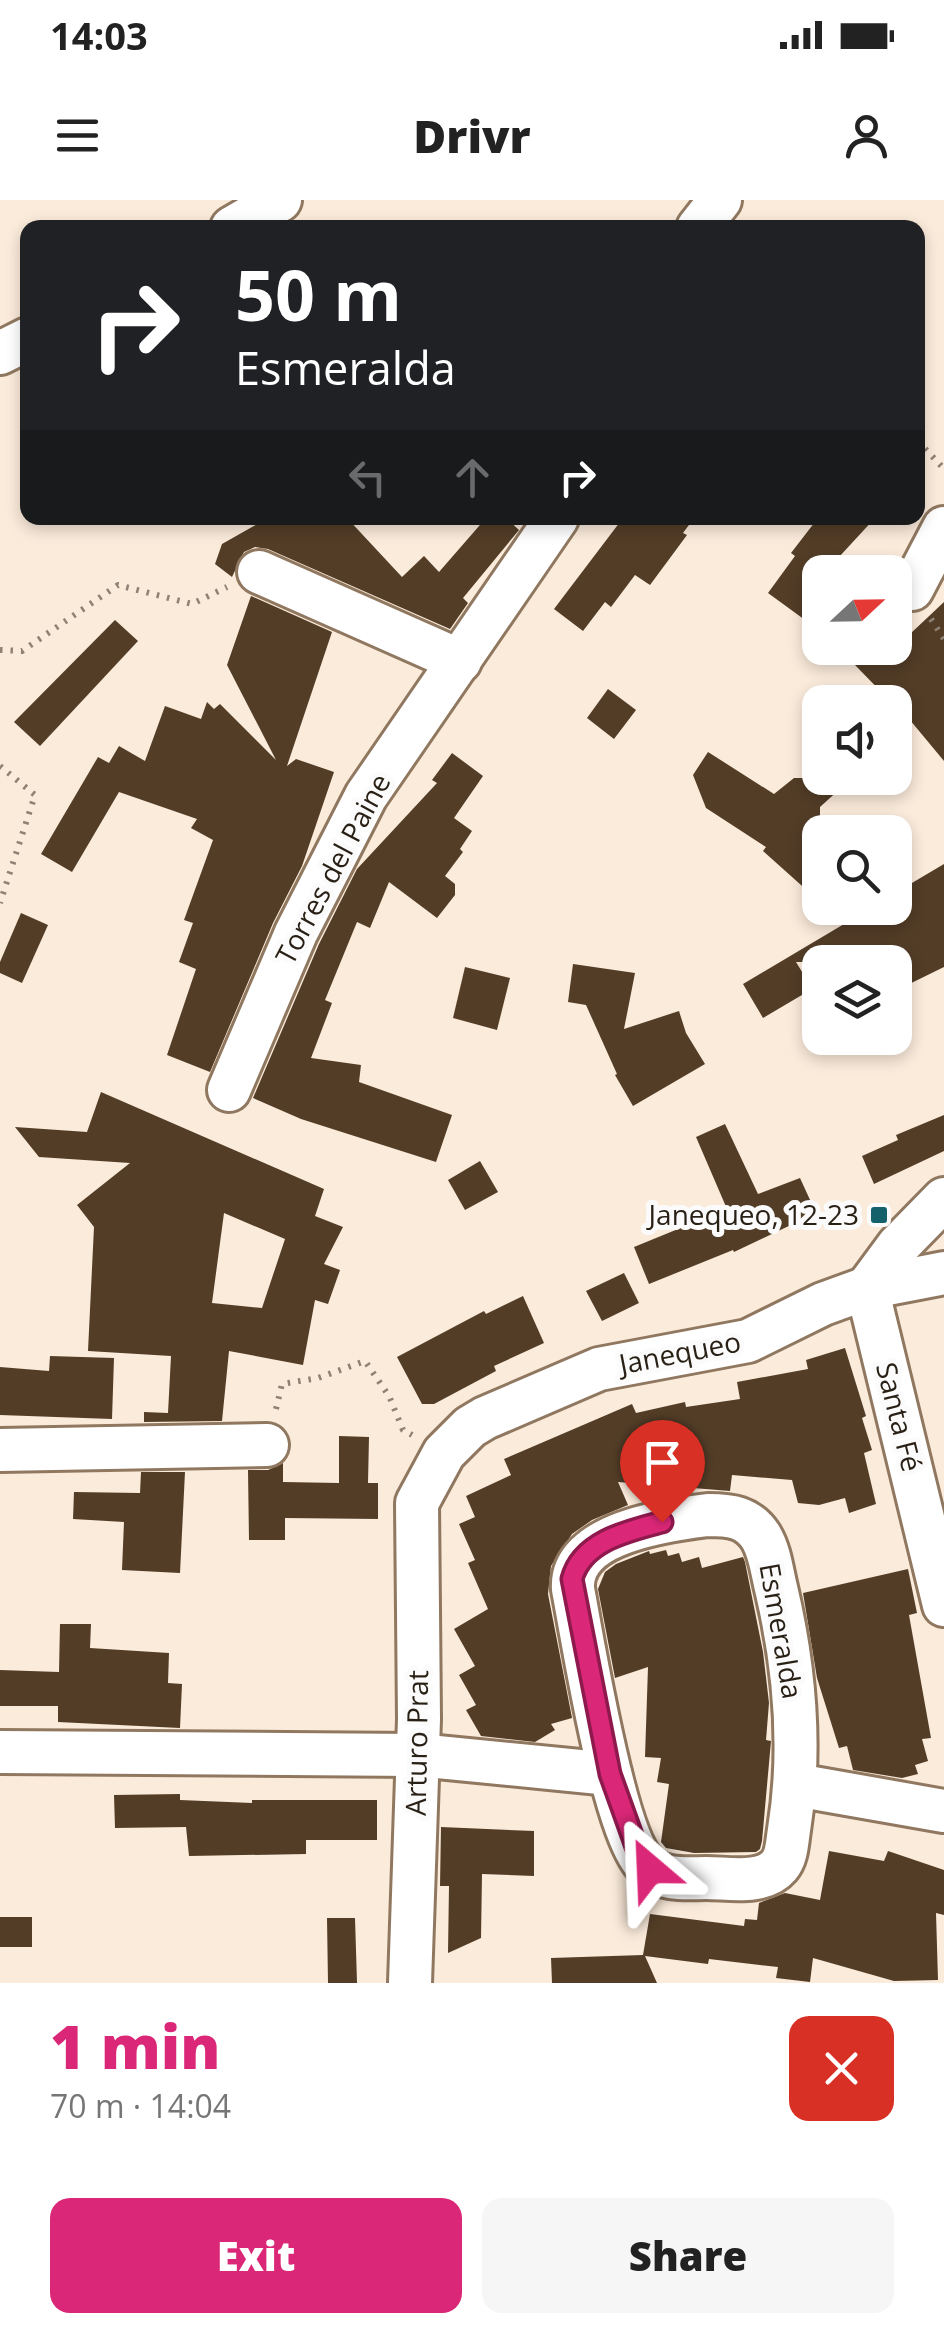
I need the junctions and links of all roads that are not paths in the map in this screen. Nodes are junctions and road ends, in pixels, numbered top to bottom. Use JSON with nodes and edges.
{"nodes":[{"id":1,"x":280,"y":200,"type":"edge"},
{"id":2,"x":720,"y":200,"type":"edge"},
{"id":3,"x":246,"y":220,"type":"edge"},
{"id":4,"x":704,"y":220,"type":"edge"},
{"id":5,"x":552,"y":525,"type":"edge"},
{"id":6,"x":944,"y":528,"type":"edge"},
{"id":7,"x":259,"y":572,"type":"road end"},
{"id":8,"x":912,"y":589,"type":"dead end"},
{"id":9,"x":460,"y":662,"type":"junction"},
{"id":10,"x":229,"y":1090,"type":"dead end"},
{"id":11,"x":944,"y":1199,"type":"edge"},
{"id":12,"x":944,"y":1273,"type":"edge"},
{"id":13,"x":867,"y":1288,"type":"junction"},
{"id":14,"x":267,"y":1445,"type":"road end"},
{"id":15,"x":0,"y":1450,"type":"edge"},
{"id":16,"x":417,"y":1503,"type":"joint"},
{"id":17,"x":944,"y":1605,"type":"edge"},
{"id":18,"x":0,"y":1752,"type":"edge"},
{"id":19,"x":417,"y":1755,"type":"junction"},
{"id":20,"x":610,"y":1774,"type":"junction"},
{"id":21,"x":796,"y":1785,"type":"junction"},
{"id":22,"x":944,"y":1811,"type":"edge"},
{"id":23,"x":410,"y":1983,"type":"edge"}],
"edges":[{"from":1,"to":3,"type":"street"},
{"from":2,"to":4,"type":"street"},
{"from":5,"to":9,"type":"street","name":"Torres del Paine"},
{"from":6,"to":8,"type":"street"},
{"from":7,"to":9,"type":"street"},
{"from":9,"to":10,"type":"street","name":"Torres del Paine"},
{"from":11,"to":13,"type":"street"},
{"from":12,"to":13,"type":"street","name":"Janequeo"},
{"from":13,"to":16,"type":"street","name":"Janequeo"},
{"from":13,"to":17,"type":"street","name":"Santa Fé"},
{"from":14,"to":15,"type":"street"},
{"from":16,"to":19,"type":"street","name":"Arturo Prat"},
{"from":18,"to":19,"type":"street"},
{"from":19,"to":20,"type":"street"},
{"from":19,"to":23,"type":"street","name":"Arturo Prat"},
{"from":20,"to":21,"type":"street","name":"Esmeralda"},
{"from":20,"to":21,"type":"street","name":"Esmeralda"},
{"from":21,"to":22,"type":"street"}]}
